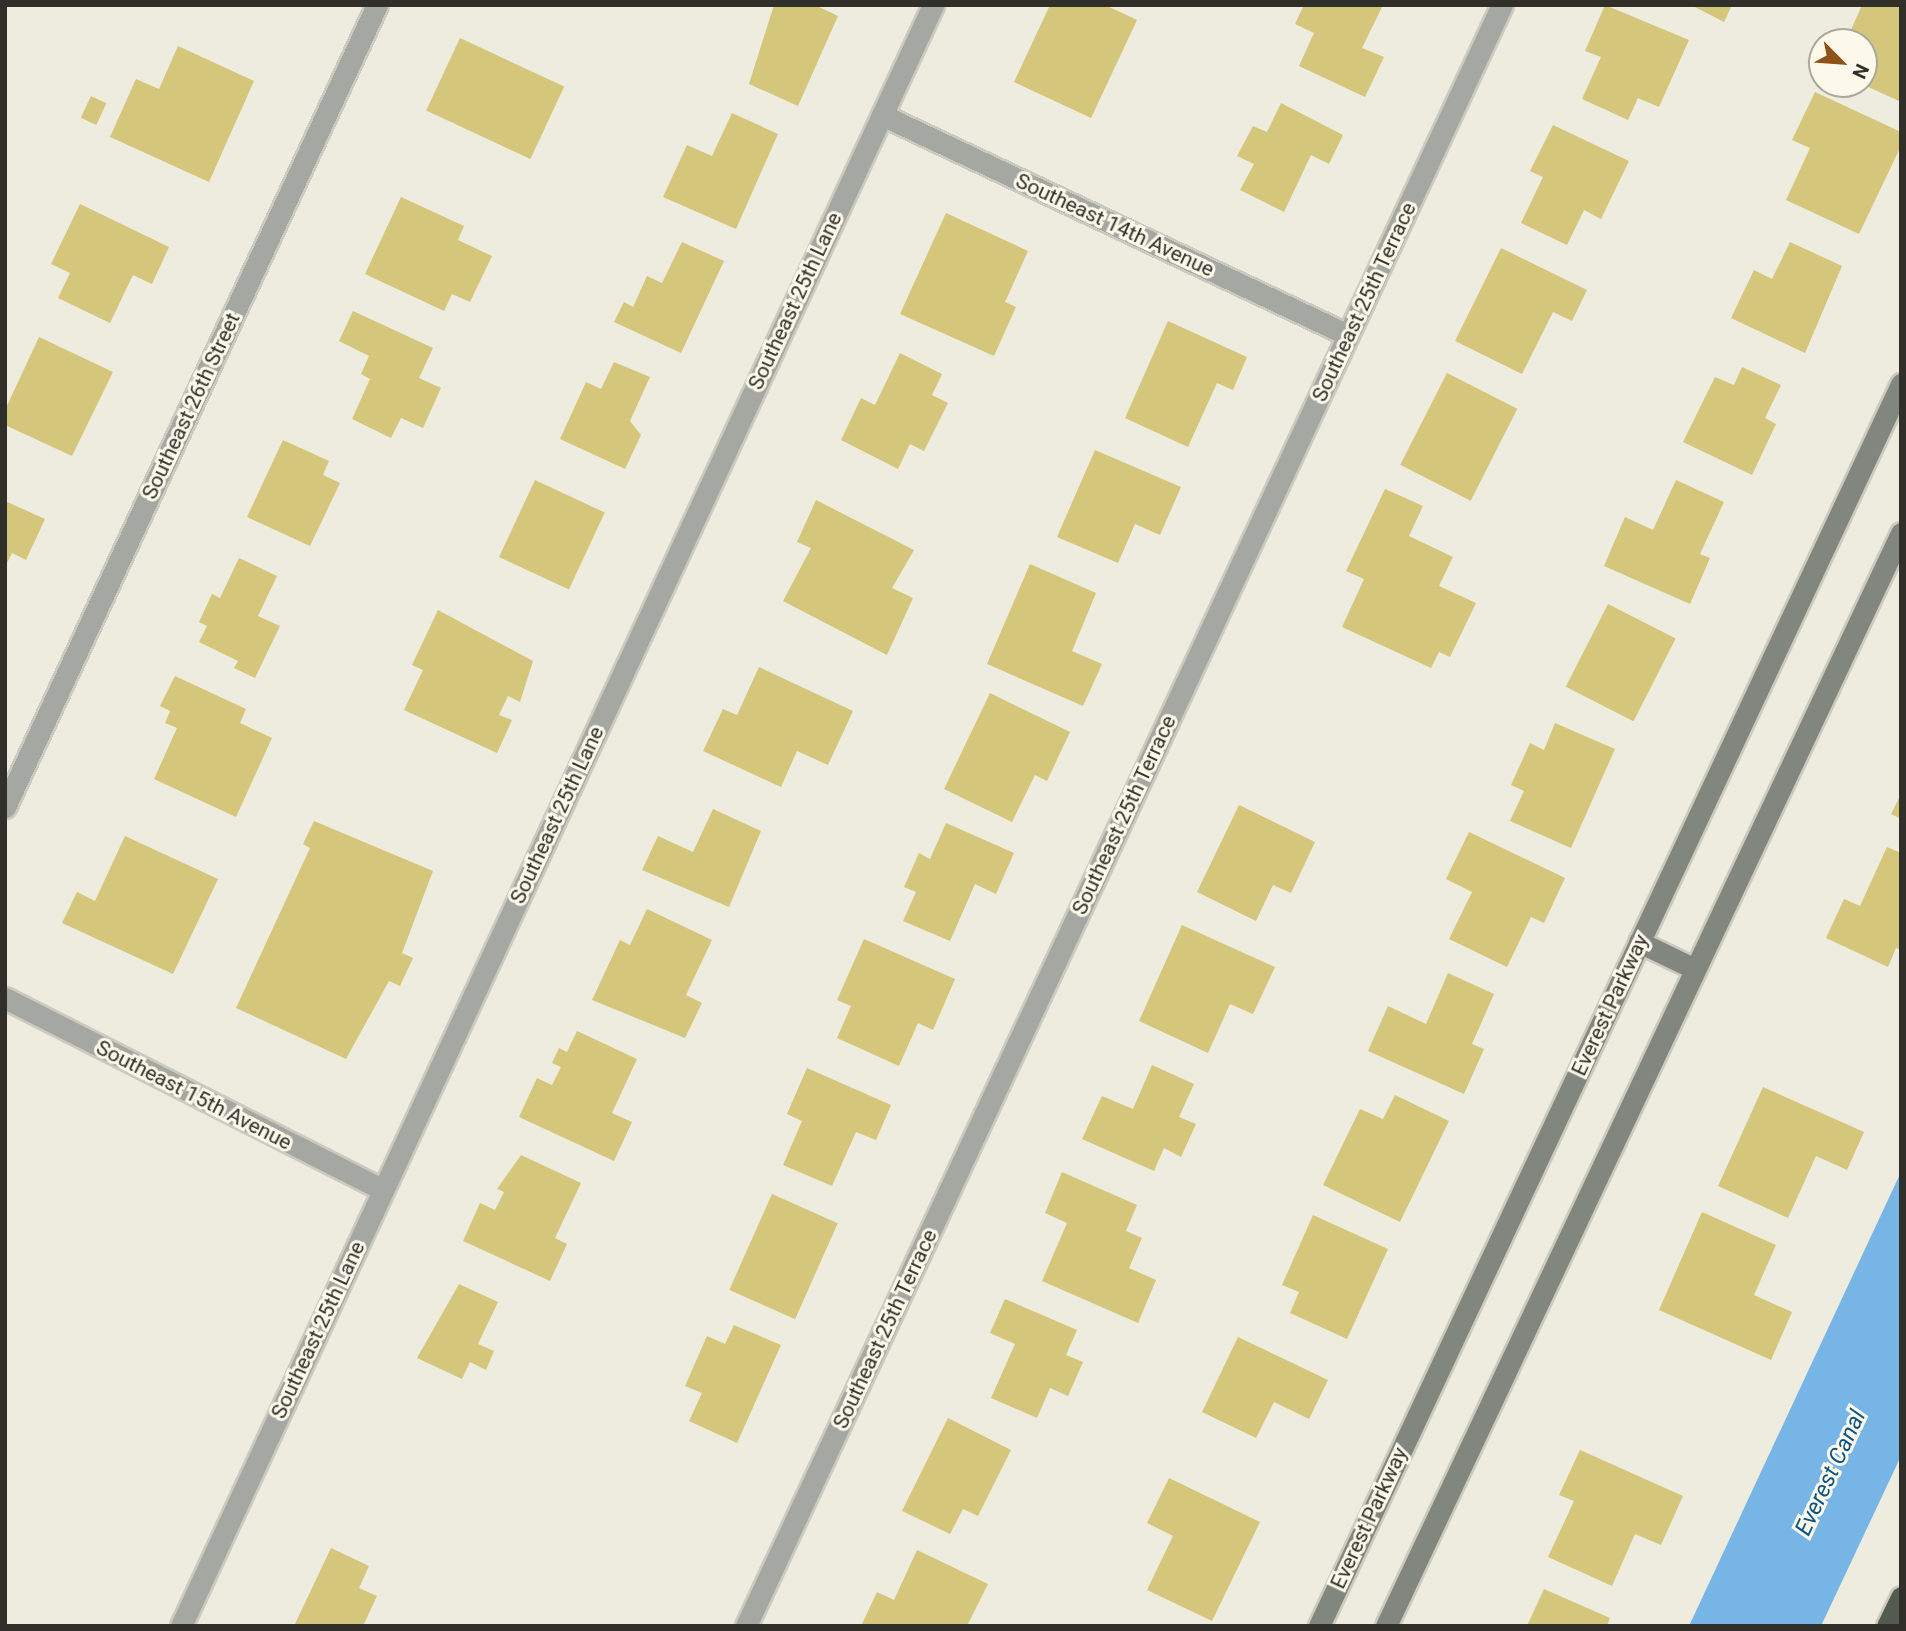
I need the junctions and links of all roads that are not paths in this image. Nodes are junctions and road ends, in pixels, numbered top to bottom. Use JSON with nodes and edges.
{"nodes":[{"id":1,"x":377,"y":5,"type":"edge"},
{"id":2,"x":933,"y":5,"type":"edge"},
{"id":3,"x":1502,"y":5,"type":"edge"},
{"id":4,"x":882,"y":114,"type":"junction"},
{"id":5,"x":1348,"y":335,"type":"junction"},
{"id":6,"x":1901,"y":384,"type":"edge"},
{"id":7,"x":1901,"y":533,"type":"edge"},
{"id":8,"x":5,"y":807,"type":"edge"},
{"id":9,"x":1639,"y":942,"type":"junction"},
{"id":10,"x":1695,"y":969,"type":"junction"},
{"id":11,"x":5,"y":998,"type":"edge"},
{"id":12,"x":383,"y":1190,"type":"junction"},
{"id":13,"x":1901,"y":1597,"type":"edge"},
{"id":14,"x":181,"y":1626,"type":"edge"},
{"id":15,"x":746,"y":1626,"type":"edge"},
{"id":16,"x":1319,"y":1626,"type":"edge"},
{"id":17,"x":1386,"y":1626,"type":"edge"},
{"id":18,"x":1888,"y":1626,"type":"edge"}],
"edges":[{"from":1,"to":8,"type":"street","name":"Southeast 26th Street"},
{"from":2,"to":4,"type":"street","name":"Southeast 25th Lane"},
{"from":3,"to":5,"type":"street","name":"Southeast 25th Terrace"},
{"from":4,"to":5,"type":"street","name":"Southeast 14th Avenue"},
{"from":4,"to":12,"type":"street","name":"Southeast 25th Lane"},
{"from":5,"to":15,"type":"street","name":"Southeast 25th Terrace"},
{"from":6,"to":9,"type":"street","name":"Everest Parkway"},
{"from":7,"to":10,"type":"street"},
{"from":9,"to":10,"type":"street"},
{"from":9,"to":16,"type":"street","name":"Everest Parkway"},
{"from":10,"to":17,"type":"street"},
{"from":11,"to":12,"type":"street","name":"Southeast 15th Avenue"},
{"from":12,"to":14,"type":"street","name":"Southeast 25th Lane"},
{"from":13,"to":18,"type":"highway"}]}
